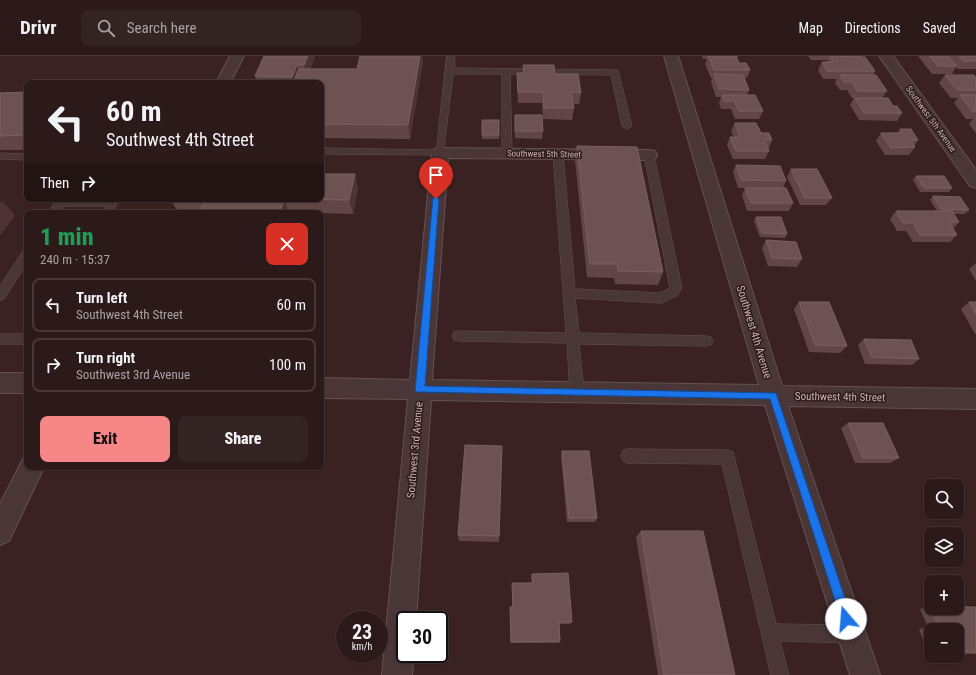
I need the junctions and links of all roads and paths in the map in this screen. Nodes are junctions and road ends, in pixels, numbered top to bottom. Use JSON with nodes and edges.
{"nodes":[{"id":1,"x":237,"y":56,"type":"edge"},
{"id":2,"x":452,"y":56,"type":"edge"},
{"id":3,"x":671,"y":56,"type":"edge"},
{"id":4,"x":886,"y":56,"type":"edge"},
{"id":5,"x":450,"y":71,"type":"junction"},
{"id":6,"x":506,"y":71,"type":"junction"},
{"id":7,"x":225,"y":80,"type":"edge"},
{"id":8,"x":627,"y":126,"type":"dead end"},
{"id":9,"x":324,"y":151,"type":"edge"},
{"id":10,"x":440,"y":153,"type":"junction"},
{"id":11,"x":507,"y":153,"type":"junction"},
{"id":12,"x":558,"y":154,"type":"junction"},
{"id":13,"x":649,"y":155,"type":"joint"},
{"id":14,"x":0,"y":156,"type":"edge"},
{"id":15,"x":24,"y":157,"type":"edge"},
{"id":16,"x":976,"y":182,"type":"edge"},
{"id":17,"x":61,"y":202,"type":"edge"},
{"id":18,"x":113,"y":202,"type":"edge"},
{"id":19,"x":24,"y":259,"type":"edge"},
{"id":20,"x":569,"y":293,"type":"junction"},
{"id":21,"x":0,"y":296,"type":"edge"},
{"id":22,"x":458,"y":336,"type":"dead end"},
{"id":23,"x":573,"y":338,"type":"junction"},
{"id":24,"x":0,"y":339,"type":"edge"},
{"id":25,"x":24,"y":339,"type":"edge"},
{"id":26,"x":707,"y":341,"type":"dead end"},
{"id":27,"x":0,"y":383,"type":"edge"},
{"id":28,"x":24,"y":383,"type":"edge"},
{"id":29,"x":324,"y":388,"type":"edge"},
{"id":30,"x":420,"y":390,"type":"junction"},
{"id":31,"x":577,"y":392,"type":"junction"},
{"id":32,"x":773,"y":395,"type":"junction"},
{"id":33,"x":976,"y":399,"type":"edge"},
{"id":34,"x":628,"y":456,"type":"dead end"},
{"id":35,"x":31,"y":470,"type":"edge"},
{"id":36,"x":0,"y":532,"type":"edge"},
{"id":37,"x":770,"y":632,"type":"junction"},
{"id":38,"x":851,"y":634,"type":"junction"},
{"id":39,"x":397,"y":675,"type":"edge"},
{"id":40,"x":780,"y":675,"type":"edge"},
{"id":41,"x":865,"y":675,"type":"edge"}],
"edges":[{"from":1,"to":7,"type":"street"},
{"from":2,"to":5,"type":"lane"},
{"from":3,"to":32,"type":"street","name":"Southwest 4th Avenue"},
{"from":4,"to":16,"type":"street","name":"Southwest 5th Avenue"},
{"from":5,"to":6,"type":"lane"},
{"from":5,"to":10,"type":"lane"},
{"from":6,"to":8,"type":"lane"},
{"from":6,"to":11,"type":"lane"},
{"from":9,"to":10,"type":"lane"},
{"from":10,"to":11,"type":"street","name":"Southwest 5th Street"},
{"from":10,"to":30,"type":"street","name":"Southwest 3rd Avenue"},
{"from":11,"to":12,"type":"street","name":"Southwest 5th Street"},
{"from":12,"to":13,"type":"street","name":"Southwest 5th Street"},
{"from":12,"to":20,"type":"lane"},
{"from":13,"to":20,"type":"lane"},
{"from":14,"to":15,"type":"lane"},
{"from":17,"to":18,"type":"lane"},
{"from":19,"to":21,"type":"lane"},
{"from":20,"to":23,"type":"lane"},
{"from":22,"to":23,"type":"lane"},
{"from":23,"to":26,"type":"lane"},
{"from":23,"to":31,"type":"lane"},
{"from":24,"to":25,"type":"lane"},
{"from":27,"to":28,"type":"street"},
{"from":29,"to":30,"type":"street","name":"Southwest 4th Street"},
{"from":30,"to":31,"type":"street","name":"Southwest 4th Street"},
{"from":30,"to":39,"type":"street","name":"Southwest 3rd Avenue"},
{"from":31,"to":32,"type":"street","name":"Southwest 4th Street"},
{"from":32,"to":33,"type":"street","name":"Southwest 4th Street"},
{"from":32,"to":38,"type":"street","name":"Southwest 4th Avenue"},
{"from":34,"to":37,"type":"lane"},
{"from":35,"to":36,"type":"street"},
{"from":37,"to":38,"type":"lane"},
{"from":37,"to":40,"type":"lane"},
{"from":38,"to":41,"type":"street","name":"Southwest 4th Avenue"}]}
